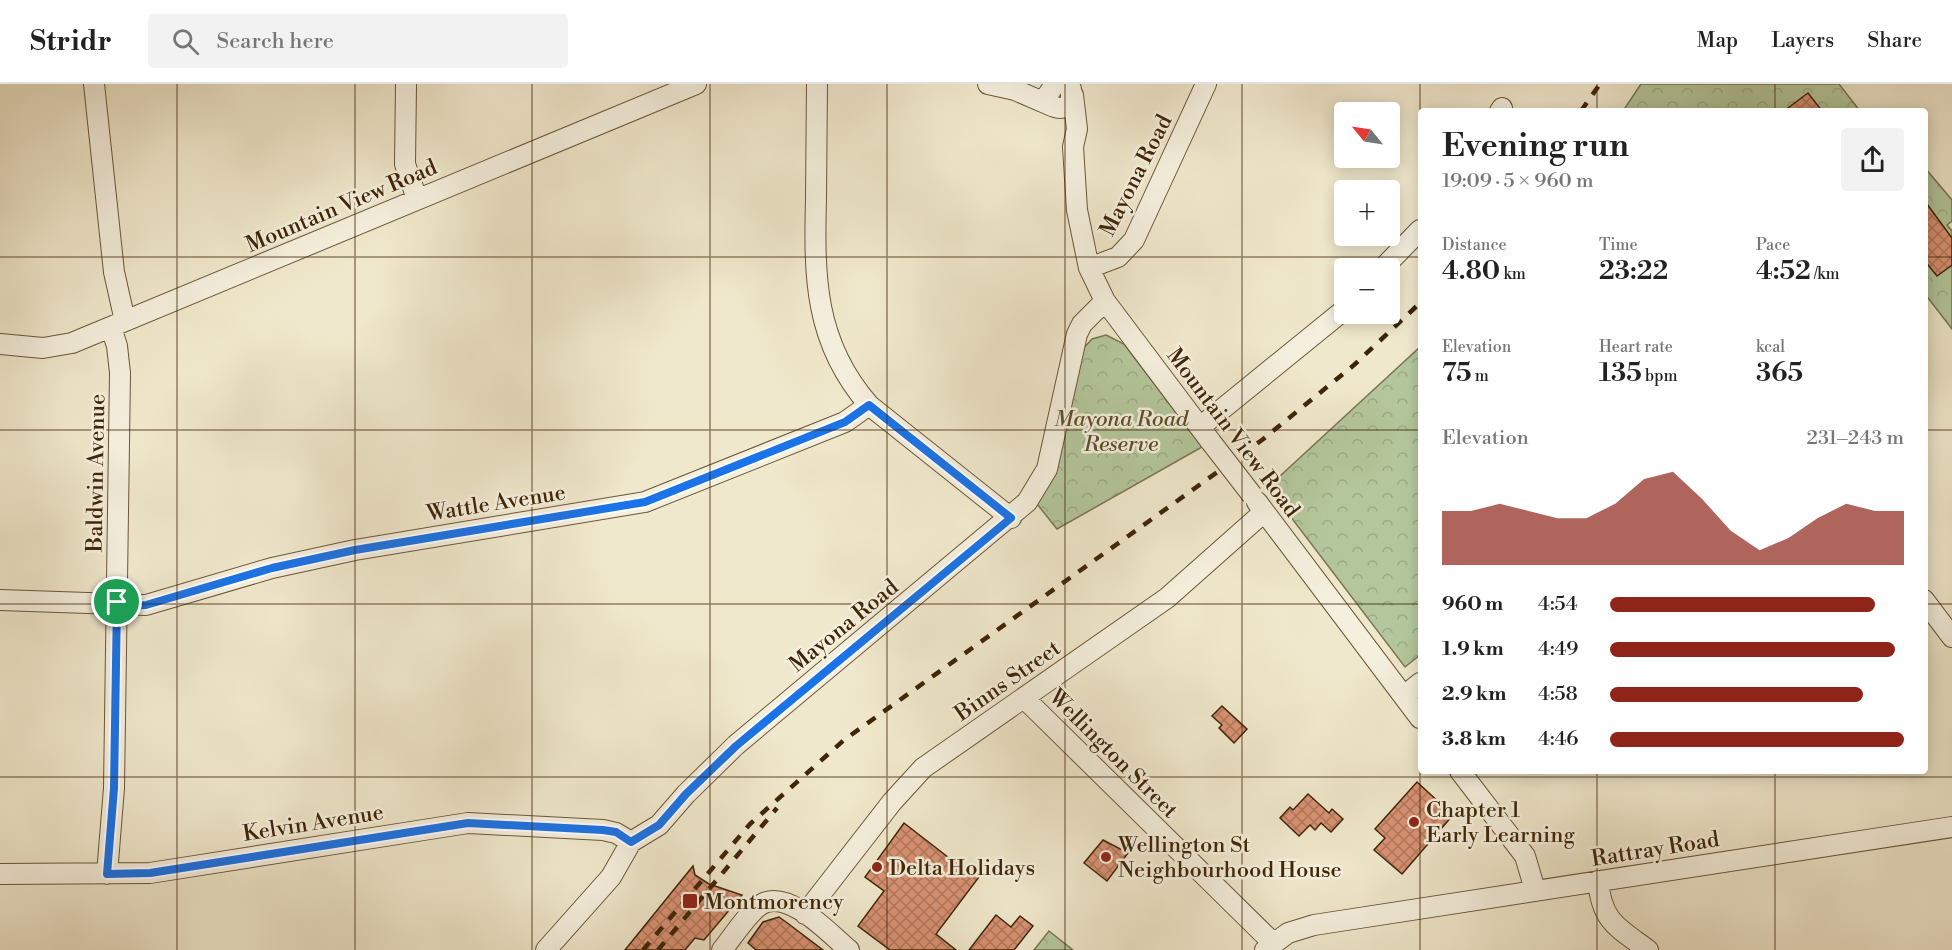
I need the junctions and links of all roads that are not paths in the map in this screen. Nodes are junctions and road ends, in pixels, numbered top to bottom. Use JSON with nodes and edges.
{"nodes":[{"id":1,"x":94,"y":84,"type":"edge"},
{"id":2,"x":406,"y":84,"type":"edge"},
{"id":3,"x":696,"y":84,"type":"edge"},
{"id":4,"x":817,"y":84,"type":"edge"},
{"id":5,"x":987,"y":84,"type":"edge"},
{"id":6,"x":1206,"y":84,"type":"edge"},
{"id":7,"x":1062,"y":86,"type":"edge"},
{"id":8,"x":1015,"y":90,"type":"junction"},
{"id":9,"x":1053,"y":107,"type":"junction"},
{"id":10,"x":1073,"y":147,"type":"junction"},
{"id":11,"x":417,"y":199,"type":"junction"},
{"id":12,"x":1418,"y":232,"type":"edge"},
{"id":13,"x":1393,"y":258,"type":"edge"},
{"id":14,"x":1089,"y":268,"type":"junction"},
{"id":15,"x":1105,"y":301,"type":"junction"},
{"id":16,"x":1334,"y":319,"type":"edge"},
{"id":17,"x":118,"y":324,"type":"junction"},
{"id":18,"x":0,"y":344,"type":"edge"},
{"id":19,"x":869,"y":405,"type":"junction"},
{"id":20,"x":1206,"y":434,"type":"junction"},
{"id":21,"x":1264,"y":512,"type":"junction"},
{"id":22,"x":1011,"y":518,"type":"junction"},
{"id":23,"x":0,"y":600,"type":"edge"},
{"id":24,"x":117,"y":602,"type":"junction"},
{"id":25,"x":1928,"y":605,"type":"edge"},
{"id":26,"x":1952,"y":637,"type":"edge"},
{"id":27,"x":1418,"y":685,"type":"edge"},
{"id":28,"x":1404,"y":696,"type":"junction"},
{"id":29,"x":1024,"y":698,"type":"junction"},
{"id":30,"x":1418,"y":715,"type":"edge"},
{"id":31,"x":1462,"y":774,"type":"edge"},
{"id":32,"x":1952,"y":827,"type":"edge"},
{"id":33,"x":631,"y":842,"type":"junction"},
{"id":34,"x":0,"y":874,"type":"edge"},
{"id":35,"x":107,"y":874,"type":"junction"},
{"id":36,"x":1598,"y":881,"type":"junction"},
{"id":37,"x":1535,"y":890,"type":"junction"},
{"id":38,"x":805,"y":914,"type":"junction"},
{"id":39,"x":1269,"y":946,"type":"edge"},
{"id":40,"x":546,"y":950,"type":"edge"},
{"id":41,"x":722,"y":950,"type":"edge"},
{"id":42,"x":849,"y":950,"type":"edge"},
{"id":43,"x":1648,"y":950,"type":"edge"}],
"edges":[{"from":1,"to":17,"type":"street","name":"Baldwin Avenue"},
{"from":2,"to":11,"type":"street"},
{"from":3,"to":11,"type":"street","name":"Mountain View Road"},
{"from":4,"to":19,"type":"street"},
{"from":5,"to":8,"type":"street"},
{"from":6,"to":14,"type":"street","name":"Mayona Road"},
{"from":7,"to":8,"type":"street"},
{"from":7,"to":9,"type":"street"},
{"from":7,"to":10,"type":"street","name":"Mountain View Road"},
{"from":8,"to":9,"type":"street"},
{"from":9,"to":10,"type":"street","name":"Mountain View Road"},
{"from":10,"to":14,"type":"street","name":"Mountain View Road"},
{"from":11,"to":17,"type":"street","name":"Mountain View Road"},
{"from":12,"to":13,"type":"street"},
{"from":14,"to":15,"type":"street","name":"Mountain View Road"},
{"from":15,"to":20,"type":"street","name":"Mountain View Road"},
{"from":15,"to":22,"type":"street","name":"Mayona Road"},
{"from":16,"to":20,"type":"street"},
{"from":17,"to":18,"type":"street","name":"Mountain View Road"},
{"from":17,"to":24,"type":"street","name":"Baldwin Avenue"},
{"from":19,"to":22,"type":"street"},
{"from":19,"to":24,"type":"street","name":"Wattle Avenue"},
{"from":20,"to":21,"type":"street","name":"Mountain View Road","bridge":true},
{"from":21,"to":28,"type":"street","name":"Mountain View Road"},
{"from":21,"to":29,"type":"street","name":"Binns Street"},
{"from":22,"to":33,"type":"street","name":"Mayona Road"},
{"from":23,"to":24,"type":"street","name":"Wattle Avenue"},
{"from":24,"to":35,"type":"street","name":"Baldwin Avenue"},
{"from":25,"to":26,"type":"street"},
{"from":27,"to":28,"type":"street"},
{"from":28,"to":30,"type":"street","name":"Mountain View Road"},
{"from":29,"to":38,"type":"street","name":"Binns Street"},
{"from":29,"to":39,"type":"street","name":"Wellington Street"},
{"from":31,"to":37,"type":"street"},
{"from":32,"to":36,"type":"street","name":"Rattray Road"},
{"from":33,"to":35,"type":"street","name":"Kelvin Avenue"},
{"from":33,"to":40,"type":"street","name":"Mayona Road"},
{"from":34,"to":35,"type":"street","name":"Kelvin Avenue"},
{"from":36,"to":37,"type":"street","name":"Rattray Road"},
{"from":36,"to":43,"type":"street"},
{"from":37,"to":39,"type":"street","name":"Rattray Road"},
{"from":38,"to":41,"type":"street"},
{"from":38,"to":42,"type":"street"}]}
